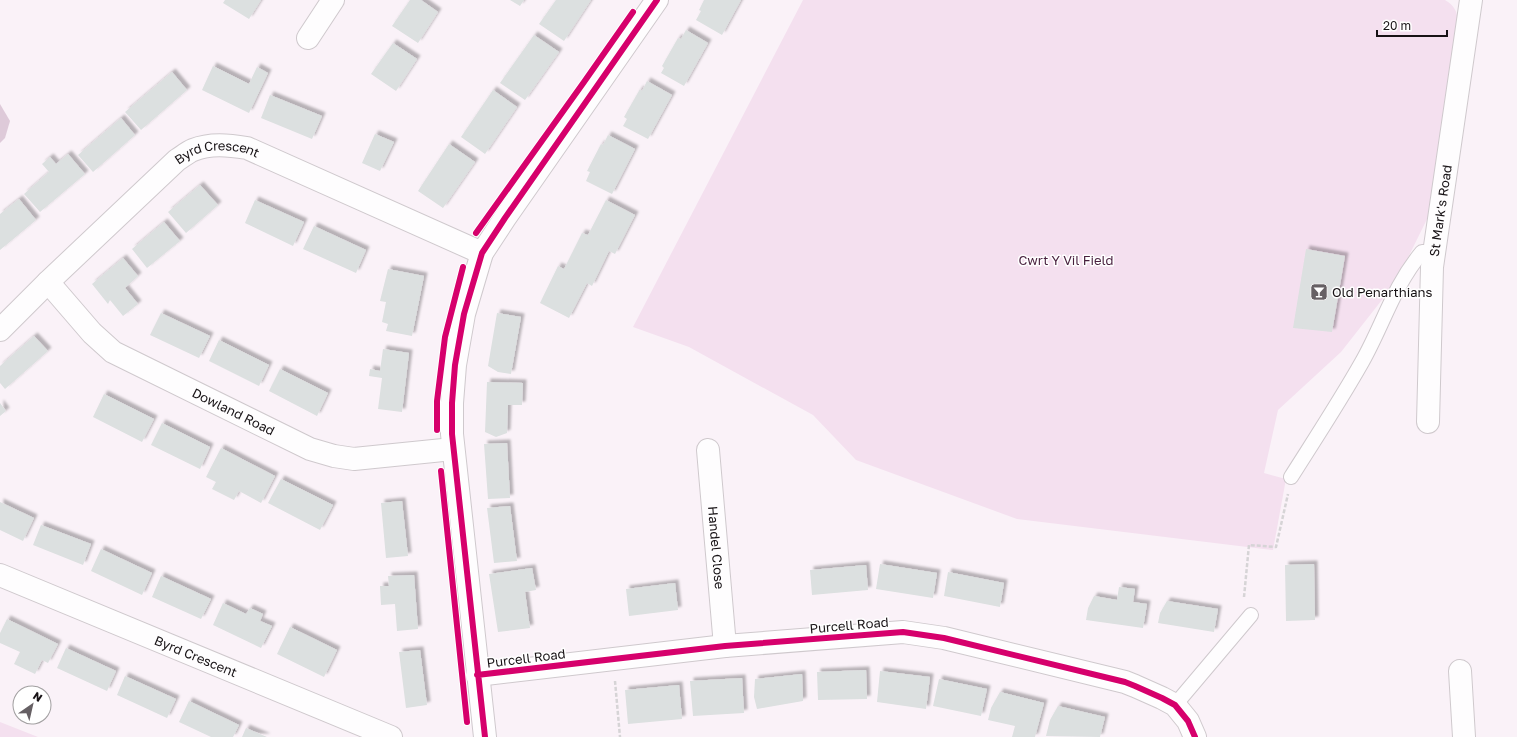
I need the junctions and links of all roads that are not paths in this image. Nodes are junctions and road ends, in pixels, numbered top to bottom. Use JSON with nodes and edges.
{"nodes":[{"id":1,"x":333,"y":0,"type":"edge"},
{"id":2,"x":657,"y":0,"type":"edge"},
{"id":3,"x":1471,"y":0,"type":"edge"},
{"id":4,"x":308,"y":38,"type":"dead end"},
{"id":5,"x":1434,"y":252,"type":"junction"},
{"id":6,"x":482,"y":253,"type":"junction"},
{"id":7,"x":48,"y":282,"type":"junction"},
{"id":8,"x":0,"y":330,"type":"edge"},
{"id":9,"x":1428,"y":422,"type":"dead end"},
{"id":10,"x":453,"y":449,"type":"junction"},
{"id":11,"x":708,"y":450,"type":"dead end"},
{"id":12,"x":1291,"y":477,"type":"road end"},
{"id":13,"x":0,"y":575,"type":"edge"},
{"id":14,"x":1247,"y":621,"type":"road end"},
{"id":15,"x":725,"y":646,"type":"junction"},
{"id":16,"x":1460,"y":671,"type":"dead end"},
{"id":17,"x":477,"y":676,"type":"junction"},
{"id":18,"x":1175,"y":706,"type":"junction"},
{"id":19,"x":391,"y":737,"type":"edge"},
{"id":20,"x":485,"y":737,"type":"edge"},
{"id":21,"x":1196,"y":737,"type":"edge"},
{"id":22,"x":1464,"y":737,"type":"edge"}],
"edges":[{"from":1,"to":4,"type":"street"},
{"from":2,"to":6,"type":"street"},
{"from":3,"to":5,"type":"street","name":"St Mark's Road"},
{"from":5,"to":9,"type":"street","name":"St Mark's Road"},
{"from":5,"to":12,"type":"lane"},
{"from":6,"to":7,"type":"street","name":"Byrd Crescent"},
{"from":6,"to":10,"type":"street"},
{"from":7,"to":8,"type":"street","name":"Byrd Crescent"},
{"from":7,"to":10,"type":"street","name":"Dowland Road"},
{"from":10,"to":17,"type":"street"},
{"from":11,"to":15,"type":"street","name":"Handel Close"},
{"from":13,"to":19,"type":"street","name":"Byrd Crescent"},
{"from":14,"to":18,"type":"lane"},
{"from":15,"to":17,"type":"street","name":"Purcell Road"},
{"from":15,"to":18,"type":"street","name":"Purcell Road"},
{"from":16,"to":22,"type":"street"},
{"from":17,"to":20,"type":"street"},
{"from":18,"to":21,"type":"street","name":"Purcell Road"}]}
